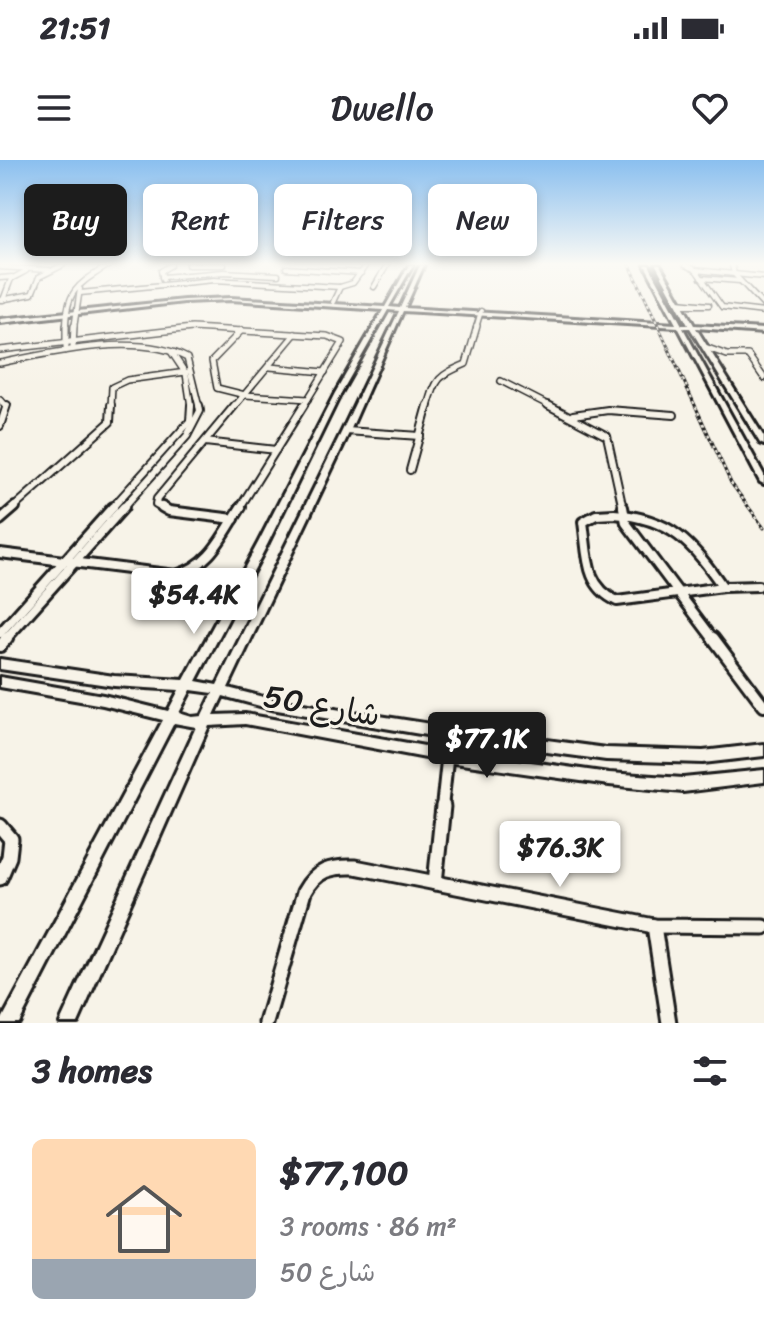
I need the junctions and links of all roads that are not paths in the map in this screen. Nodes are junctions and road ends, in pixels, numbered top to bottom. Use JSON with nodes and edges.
{"nodes":[{"id":1,"x":72,"y":305,"type":"edge"},
{"id":2,"x":74,"y":305,"type":"edge"},
{"id":3,"x":136,"y":305,"type":"edge"},
{"id":4,"x":365,"y":305,"type":"edge"},
{"id":5,"x":374,"y":305,"type":"edge"},
{"id":6,"x":669,"y":305,"type":"edge"},
{"id":7,"x":684,"y":305,"type":"edge"},
{"id":8,"x":722,"y":305,"type":"edge"},
{"id":9,"x":396,"y":307,"type":"junction"},
{"id":10,"x":71,"y":311,"type":"junction"},
{"id":11,"x":481,"y":312,"type":"junction"},
{"id":12,"x":764,"y":312,"type":"edge"},
{"id":13,"x":753,"y":317,"type":"dead end"},
{"id":14,"x":0,"y":319,"type":"edge"},
{"id":15,"x":679,"y":324,"type":"junction"},
{"id":16,"x":693,"y":325,"type":"junction"},
{"id":17,"x":242,"y":330,"type":"junction"},
{"id":18,"x":764,"y":330,"type":"edge"},
{"id":19,"x":295,"y":334,"type":"junction"},
{"id":20,"x":70,"y":342,"type":"junction"},
{"id":21,"x":705,"y":347,"type":"junction"},
{"id":22,"x":0,"y":350,"type":"edge"},
{"id":23,"x":68,"y":354,"type":"junction"},
{"id":24,"x":727,"y":355,"type":"junction"},
{"id":25,"x":713,"y":361,"type":"junction"},
{"id":26,"x":0,"y":364,"type":"edge"},
{"id":27,"x":270,"y":367,"type":"junction"},
{"id":28,"x":187,"y":371,"type":"junction"},
{"id":29,"x":325,"y":372,"type":"junction"},
{"id":30,"x":764,"y":378,"type":"edge"},
{"id":31,"x":501,"y":381,"type":"dead end"},
{"id":32,"x":245,"y":395,"type":"junction"},
{"id":33,"x":308,"y":399,"type":"junction"},
{"id":34,"x":0,"y":400,"type":"edge"},
{"id":35,"x":573,"y":415,"type":"junction"},
{"id":36,"x":674,"y":415,"type":"dead end"},
{"id":37,"x":0,"y":426,"type":"edge"},
{"id":38,"x":346,"y":431,"type":"junction"},
{"id":39,"x":420,"y":436,"type":"junction"},
{"id":40,"x":205,"y":442,"type":"junction"},
{"id":41,"x":764,"y":443,"type":"edge"},
{"id":42,"x":276,"y":450,"type":"junction"},
{"id":43,"x":410,"y":470,"type":"dead end"},
{"id":44,"x":764,"y":482,"type":"edge"},
{"id":45,"x":623,"y":514,"type":"junction"},
{"id":46,"x":234,"y":519,"type":"junction"},
{"id":47,"x":0,"y":520,"type":"edge"},
{"id":48,"x":0,"y":553,"type":"edge"},
{"id":49,"x":64,"y":562,"type":"junction"},
{"id":50,"x":75,"y":563,"type":"junction"},
{"id":51,"x":758,"y":586,"type":"dead end"},
{"id":52,"x":723,"y":587,"type":"junction"},
{"id":53,"x":676,"y":592,"type":"junction"},
{"id":54,"x":0,"y":633,"type":"edge"},
{"id":55,"x":0,"y":646,"type":"edge"},
{"id":56,"x":0,"y":664,"type":"edge"},
{"id":57,"x":0,"y":682,"type":"edge"},
{"id":58,"x":186,"y":686,"type":"junction"},
{"id":59,"x":222,"y":689,"type":"junction"},
{"id":60,"x":764,"y":706,"type":"edge"},
{"id":61,"x":170,"y":714,"type":"junction"},
{"id":62,"x":204,"y":724,"type":"junction"},
{"id":63,"x":450,"y":733,"type":"junction"},
{"id":64,"x":764,"y":750,"type":"edge"},
{"id":65,"x":447,"y":756,"type":"junction"},
{"id":66,"x":764,"y":776,"type":"edge"},
{"id":67,"x":0,"y":826,"type":"edge"},
{"id":68,"x":0,"y":878,"type":"edge"},
{"id":69,"x":435,"y":883,"type":"junction"},
{"id":70,"x":654,"y":926,"type":"junction"},
{"id":71,"x":764,"y":927,"type":"edge"},
{"id":72,"x":9,"y":1023,"type":"edge"},
{"id":73,"x":69,"y":1023,"type":"edge"},
{"id":74,"x":266,"y":1023,"type":"edge"},
{"id":75,"x":669,"y":1023,"type":"edge"}],
"edges":[{"from":1,"to":10,"type":"street"},
{"from":2,"to":10,"type":"street"},
{"from":3,"to":10,"type":"street"},
{"from":4,"to":9,"type":"street"},
{"from":5,"to":9,"type":"street"},
{"from":6,"to":15,"type":"street"},
{"from":7,"to":16,"type":"street"},
{"from":8,"to":12,"type":"street"},
{"from":9,"to":11,"type":"street"},
{"from":9,"to":38,"type":"street"},
{"from":9,"to":58,"type":"street"},
{"from":10,"to":14,"type":"street"},
{"from":10,"to":20,"type":"street"},
{"from":11,"to":15,"type":"street"},
{"from":11,"to":39,"type":"street"},
{"from":12,"to":13,"type":"street"},
{"from":15,"to":16,"type":"street"},
{"from":15,"to":44,"type":"street"},
{"from":16,"to":18,"type":"street"},
{"from":16,"to":21,"type":"street"},
{"from":17,"to":19,"type":"street"},
{"from":17,"to":20,"type":"street"},
{"from":17,"to":32,"type":"street"},
{"from":19,"to":27,"type":"street"},
{"from":19,"to":29,"type":"street"},
{"from":20,"to":22,"type":"street"},
{"from":20,"to":23,"type":"street"},
{"from":21,"to":24,"type":"street"},
{"from":21,"to":25,"type":"street"},
{"from":23,"to":26,"type":"street"},
{"from":23,"to":28,"type":"street"},
{"from":24,"to":25,"type":"street"},
{"from":24,"to":30,"type":"street"},
{"from":25,"to":41,"type":"street"},
{"from":27,"to":29,"type":"street"},
{"from":27,"to":32,"type":"street"},
{"from":28,"to":47,"type":"street"},
{"from":28,"to":49,"type":"street"},
{"from":28,"to":50,"type":"street"},
{"from":29,"to":33,"type":"street"},
{"from":31,"to":35,"type":"street"},
{"from":32,"to":33,"type":"street"},
{"from":32,"to":40,"type":"street"},
{"from":33,"to":42,"type":"street"},
{"from":34,"to":37,"type":"street"},
{"from":35,"to":36,"type":"street"},
{"from":35,"to":45,"type":"street"},
{"from":38,"to":39,"type":"street"},
{"from":38,"to":59,"type":"street"},
{"from":39,"to":43,"type":"street"},
{"from":40,"to":42,"type":"street"},
{"from":40,"to":46,"type":"street"},
{"from":42,"to":46,"type":"street"},
{"from":45,"to":52,"type":"street"},
{"from":45,"to":53,"type":"street"},
{"from":45,"to":53,"type":"street"},
{"from":46,"to":50,"type":"street"},
{"from":48,"to":49,"type":"street"},
{"from":49,"to":50,"type":"street"},
{"from":49,"to":54,"type":"street"},
{"from":50,"to":55,"type":"street"},
{"from":51,"to":52,"type":"street"},
{"from":52,"to":53,"type":"street"},
{"from":53,"to":60,"type":"street"},
{"from":56,"to":58,"type":"street","name":"شارع 50"},
{"from":57,"to":61,"type":"street"},
{"from":58,"to":59,"type":"street","name":"شارع 50"},
{"from":58,"to":61,"type":"street"},
{"from":59,"to":62,"type":"street"},
{"from":59,"to":63,"type":"street","name":"شارع 50"},
{"from":61,"to":62,"type":"street"},
{"from":61,"to":72,"type":"street"},
{"from":62,"to":65,"type":"street","name":"شارع 50"},
{"from":62,"to":73,"type":"street"},
{"from":63,"to":64,"type":"street","name":"شارع 50"},
{"from":63,"to":65,"type":"street"},
{"from":65,"to":66,"type":"street","name":"شارع 50"},
{"from":65,"to":69,"type":"street"},
{"from":67,"to":68,"type":"street"},
{"from":69,"to":70,"type":"street"},
{"from":69,"to":74,"type":"street"},
{"from":70,"to":71,"type":"street"},
{"from":70,"to":75,"type":"street"}]}
